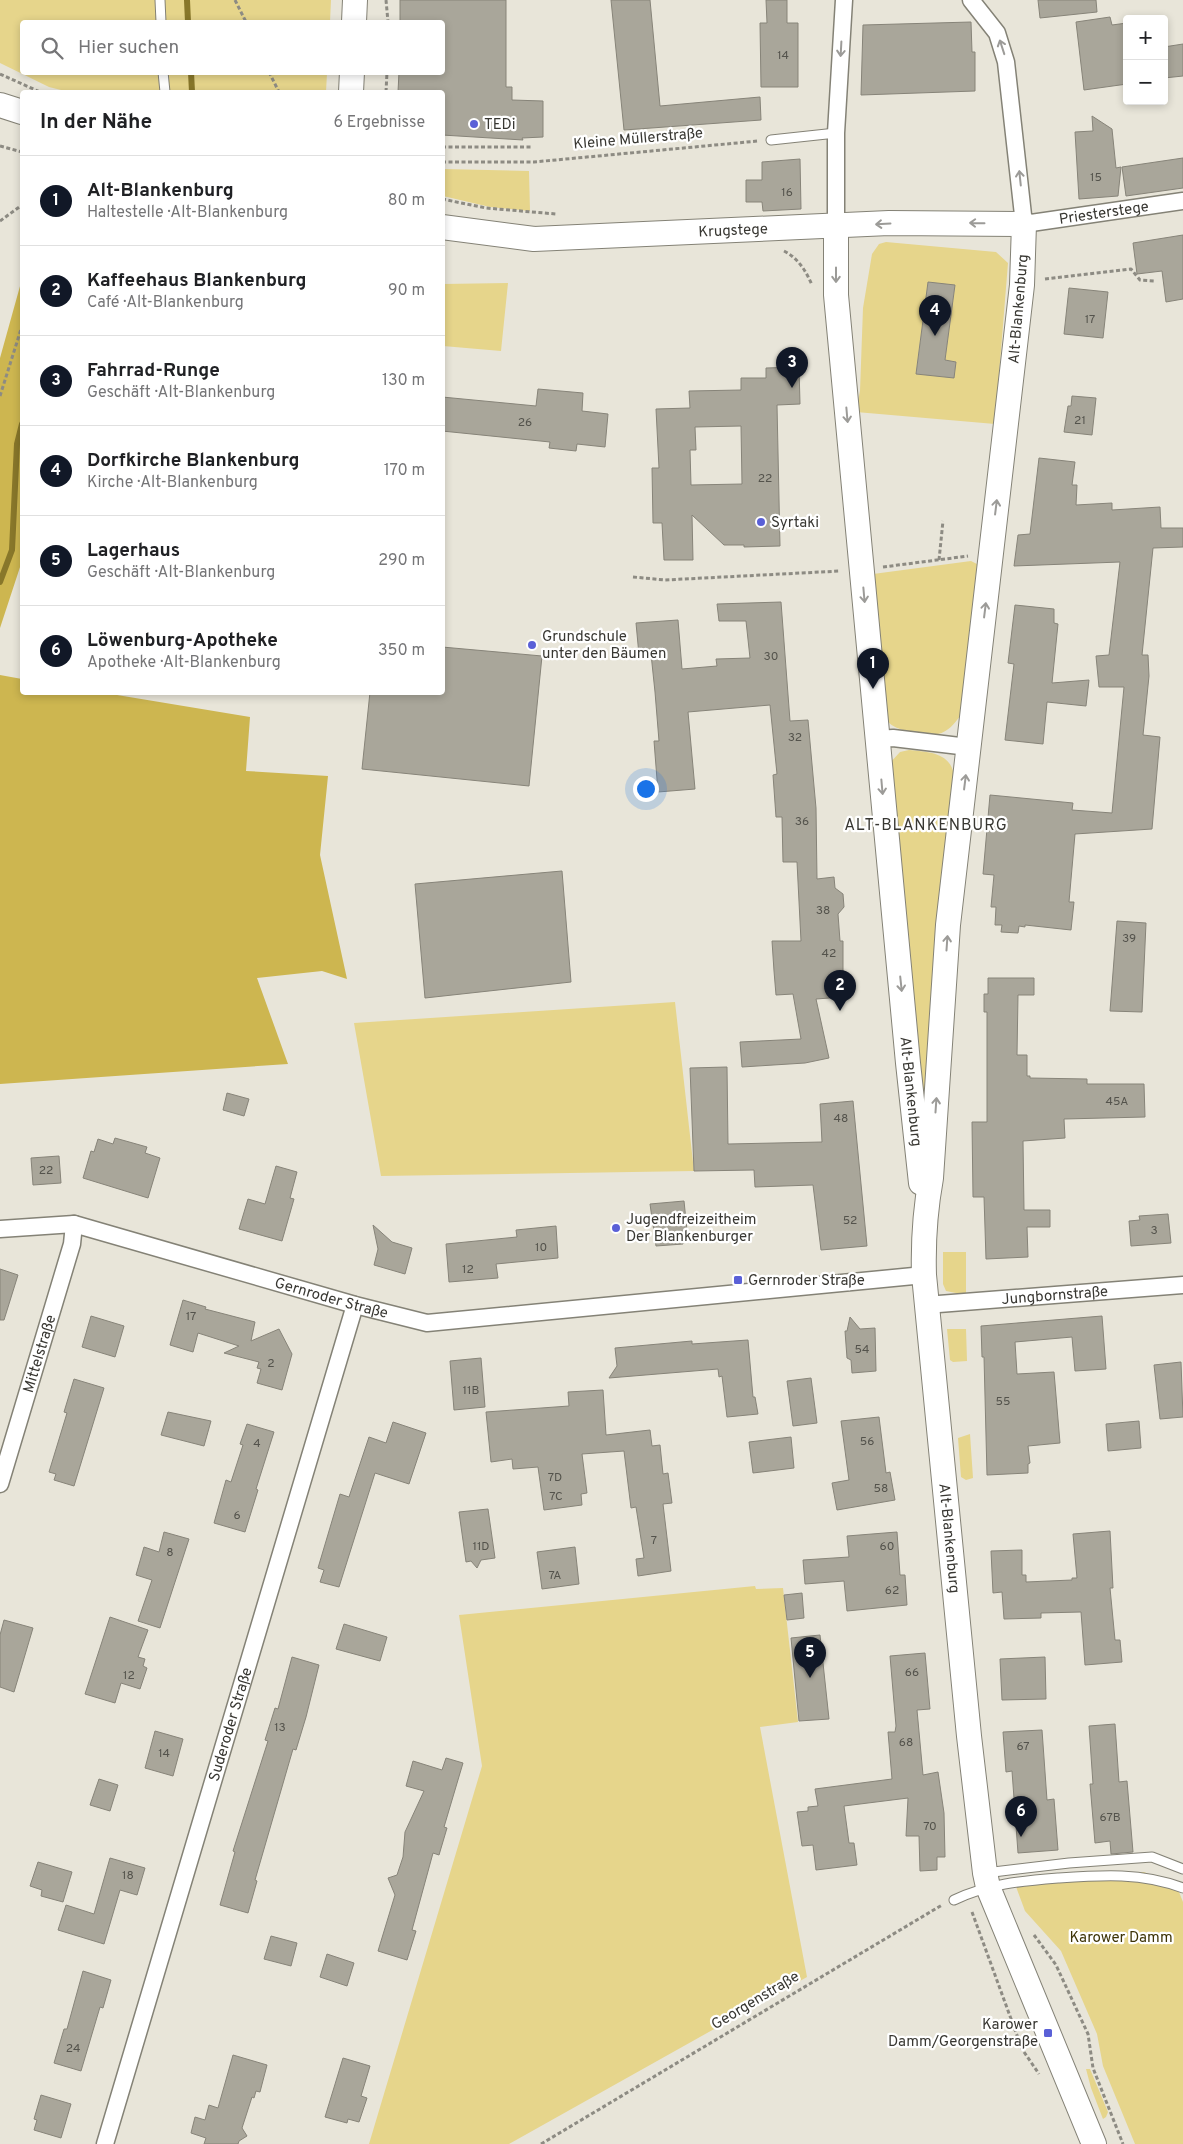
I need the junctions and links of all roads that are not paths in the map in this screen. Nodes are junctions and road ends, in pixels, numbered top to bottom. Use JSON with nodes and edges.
{"nodes":[{"id":1,"x":160,"y":0,"type":"edge"},
{"id":2,"x":355,"y":0,"type":"edge"},
{"id":3,"x":844,"y":0,"type":"edge"},
{"id":4,"x":971,"y":0,"type":"edge"},
{"id":5,"x":161,"y":20,"type":"edge"},
{"id":6,"x":354,"y":20,"type":"edge"},
{"id":7,"x":164,"y":75,"type":"edge"},
{"id":8,"x":352,"y":75,"type":"edge"},
{"id":9,"x":164,"y":90,"type":"edge"},
{"id":10,"x":351,"y":90,"type":"edge"},
{"id":11,"x":0,"y":106,"type":"edge"},
{"id":12,"x":20,"y":111,"type":"edge"},
{"id":13,"x":836,"y":133,"type":"junction"},
{"id":14,"x":772,"y":140,"type":"road end"},
{"id":15,"x":1183,"y":201,"type":"edge"},
{"id":16,"x":1024,"y":224,"type":"junction"},
{"id":17,"x":836,"y":226,"type":"junction"},
{"id":18,"x":445,"y":227,"type":"edge"},
{"id":19,"x":878,"y":739,"type":"junction"},
{"id":20,"x":968,"y":747,"type":"junction"},
{"id":21,"x":926,"y":1204,"type":"junction"},
{"id":22,"x":74,"y":1224,"type":"junction"},
{"id":23,"x":0,"y":1229,"type":"edge"},
{"id":24,"x":924,"y":1276,"type":"junction"},
{"id":25,"x":1183,"y":1285,"type":"edge"},
{"id":26,"x":355,"y":1305,"type":"junction"},
{"id":27,"x":926,"y":1305,"type":"junction"},
{"id":28,"x":0,"y":1484,"type":"edge"},
{"id":29,"x":1183,"y":1869,"type":"edge"},
{"id":30,"x":980,"y":1884,"type":"junction"},
{"id":31,"x":1183,"y":1888,"type":"edge"},
{"id":32,"x":954,"y":1900,"type":"road end"},
{"id":33,"x":105,"y":2144,"type":"edge"},
{"id":34,"x":1094,"y":2144,"type":"edge"}],
"edges":[{"from":1,"to":5,"type":"lane"},
{"from":2,"to":6,"type":"main road"},
{"from":3,"to":13,"type":"street","name":"Alt-Blankenburg","one_way":true},
{"from":16,"to":4,"type":"street","name":"Alt-Blankenburg","one_way":true},
{"from":7,"to":9,"type":"lane"},
{"from":8,"to":10,"type":"main road"},
{"from":11,"to":12,"type":"main road"},
{"from":13,"to":14,"type":"lane"},
{"from":13,"to":17,"type":"street","name":"Alt-Blankenburg"},
{"from":15,"to":16,"type":"street","name":"Priesterstege"},
{"from":16,"to":17,"type":"main road","name":"Krugstege","one_way":true},
{"from":20,"to":16,"type":"main road","name":"Alt-Blankenburg","one_way":true},
{"from":17,"to":18,"type":"main road","name":"Krugstege"},
{"from":17,"to":19,"type":"main road","name":"Alt-Blankenburg","one_way":true},
{"from":19,"to":20,"type":"street"},
{"from":19,"to":21,"type":"main road","name":"Alt-Blankenburg","one_way":true},
{"from":21,"to":20,"type":"main road","name":"Alt-Blankenburg","one_way":true},
{"from":21,"to":24,"type":"main road","name":"Alt-Blankenburg"},
{"from":22,"to":23,"type":"street","name":"Gernroder Straße"},
{"from":22,"to":26,"type":"street","name":"Gernroder Straße"},
{"from":22,"to":28,"type":"street","name":"Mittelstraße"},
{"from":24,"to":26,"type":"street","name":"Gernroder Straße"},
{"from":24,"to":27,"type":"main road","name":"Alt-Blankenburg"},
{"from":25,"to":27,"type":"street","name":"Jungbornstraße"},
{"from":26,"to":33,"type":"street","name":"Suderoder Straße"},
{"from":27,"to":30,"type":"main road","name":"Alt-Blankenburg"},
{"from":29,"to":30,"type":"lane"},
{"from":30,"to":31,"type":"lane"},
{"from":30,"to":32,"type":"lane"},
{"from":30,"to":34,"type":"main road"}]}
